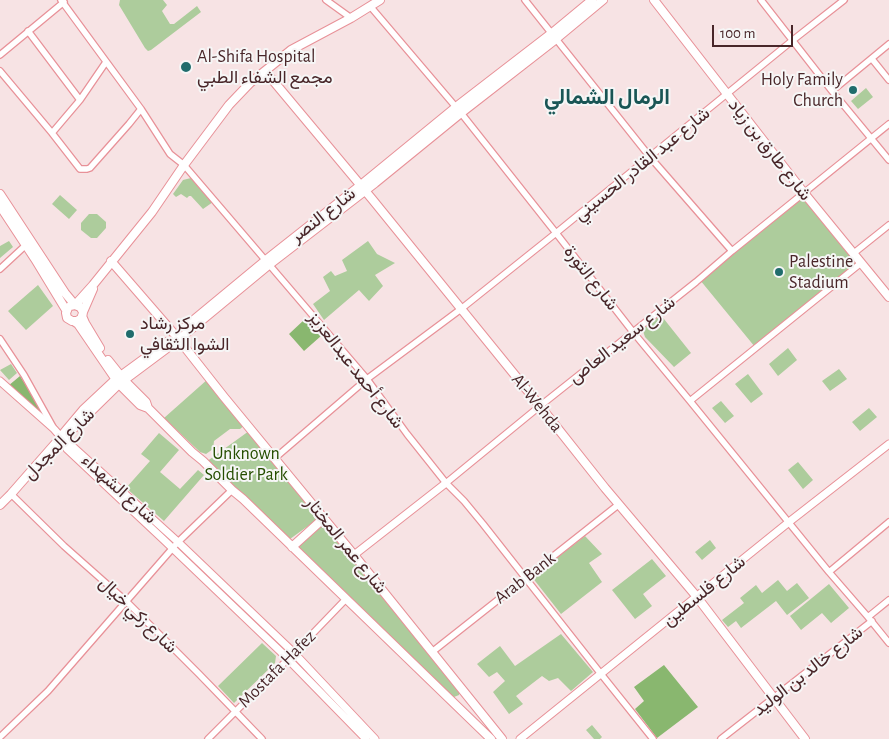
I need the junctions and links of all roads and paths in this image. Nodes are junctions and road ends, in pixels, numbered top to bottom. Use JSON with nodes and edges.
{"nodes":[{"id":1,"x":326,"y":0,"type":"edge"},
{"id":2,"x":380,"y":0,"type":"edge"},
{"id":3,"x":525,"y":0,"type":"edge"},
{"id":4,"x":592,"y":0,"type":"edge"},
{"id":5,"x":603,"y":0,"type":"edge"},
{"id":6,"x":654,"y":0,"type":"edge"},
{"id":7,"x":761,"y":0,"type":"edge"},
{"id":8,"x":844,"y":0,"type":"edge"},
{"id":9,"x":63,"y":1,"type":"edge"},
{"id":10,"x":370,"y":6,"type":"junction"},
{"id":11,"x":351,"y":18,"type":"junction"},
{"id":12,"x":28,"y":31,"type":"junction"},
{"id":13,"x":554,"y":36,"type":"junction"},
{"id":14,"x":793,"y":40,"type":"junction"},
{"id":15,"x":889,"y":44,"type":"edge"},
{"id":16,"x":0,"y":55,"type":"edge"},
{"id":17,"x":872,"y":59,"type":"junction"},
{"id":18,"x":106,"y":62,"type":"junction"},
{"id":19,"x":265,"y":71,"type":"junction"},
{"id":20,"x":0,"y":72,"type":"edge"},
{"id":21,"x":889,"y":80,"type":"edge"},
{"id":22,"x":832,"y":91,"type":"junction"},
{"id":23,"x":727,"y":95,"type":"junction"},
{"id":24,"x":80,"y":100,"type":"junction"},
{"id":25,"x":140,"y":109,"type":"junction"},
{"id":26,"x":458,"y":110,"type":"junction"},
{"id":27,"x":889,"y":124,"type":"edge"},
{"id":28,"x":52,"y":132,"type":"junction"},
{"id":29,"x":871,"y":138,"type":"junction"},
{"id":30,"x":650,"y":157,"type":"junction"},
{"id":31,"x":889,"y":160,"type":"edge"},
{"id":32,"x":184,"y":165,"type":"junction"},
{"id":33,"x":363,"y":188,"type":"junction"},
{"id":34,"x":804,"y":193,"type":"junction"},
{"id":35,"x":0,"y":194,"type":"edge"},
{"id":36,"x":0,"y":206,"type":"edge"},
{"id":37,"x":889,"y":225,"type":"edge"},
{"id":38,"x":556,"y":233,"type":"junction"},
{"id":39,"x":28,"y":243,"type":"junction"},
{"id":40,"x":732,"y":251,"type":"junction"},
{"id":41,"x":854,"y":253,"type":"junction"},
{"id":42,"x":111,"y":261,"type":"junction"},
{"id":43,"x":268,"y":262,"type":"junction"},
{"id":44,"x":861,"y":263,"type":"junction"},
{"id":45,"x":0,"y":269,"type":"edge"},
{"id":46,"x":95,"y":283,"type":"junction"},
{"id":47,"x":64,"y":293,"type":"junction"},
{"id":48,"x":889,"y":297,"type":"edge"},
{"id":49,"x":75,"y":305,"type":"junction"},
{"id":50,"x":461,"y":309,"type":"junction"},
{"id":51,"x":66,"y":310,"type":"junction"},
{"id":52,"x":82,"y":314,"type":"junction"},
{"id":53,"x":75,"y":322,"type":"junction"},
{"id":54,"x":633,"y":332,"type":"junction"},
{"id":55,"x":177,"y":338,"type":"junction"},
{"id":56,"x":0,"y":339,"type":"edge"},
{"id":57,"x":367,"y":379,"type":"junction"},
{"id":58,"x":120,"y":380,"type":"junction"},
{"id":59,"x":0,"y":382,"type":"edge"},
{"id":60,"x":690,"y":400,"type":"junction"},
{"id":61,"x":540,"y":406,"type":"junction"},
{"id":62,"x":54,"y":429,"type":"junction"},
{"id":63,"x":61,"y":437,"type":"junction"},
{"id":64,"x":889,"y":445,"type":"edge"},
{"id":65,"x":275,"y":458,"type":"junction"},
{"id":66,"x":446,"y":483,"type":"junction"},
{"id":67,"x":232,"y":490,"type":"junction"},
{"id":68,"x":11,"y":494,"type":"junction"},
{"id":69,"x":0,"y":505,"type":"edge"},
{"id":70,"x":618,"y":505,"type":"junction"},
{"id":71,"x":324,"y":518,"type":"junction"},
{"id":72,"x":789,"y":522,"type":"junction"},
{"id":73,"x":889,"y":522,"type":"edge"},
{"id":74,"x":176,"y":545,"type":"junction"},
{"id":75,"x":292,"y":547,"type":"junction"},
{"id":76,"x":354,"y":554,"type":"junction"},
{"id":77,"x":829,"y":572,"type":"junction"},
{"id":78,"x":524,"y":578,"type":"junction"},
{"id":79,"x":697,"y":597,"type":"junction"},
{"id":80,"x":346,"y":599,"type":"junction"},
{"id":81,"x":889,"y":600,"type":"edge"},
{"id":82,"x":126,"y":601,"type":"junction"},
{"id":83,"x":870,"y":619,"type":"junction"},
{"id":84,"x":889,"y":642,"type":"edge"},
{"id":85,"x":432,"y":652,"type":"junction"},
{"id":86,"x":294,"y":653,"type":"junction"},
{"id":87,"x":288,"y":659,"type":"junction"},
{"id":88,"x":600,"y":674,"type":"junction"},
{"id":89,"x":464,"y":692,"type":"junction"},
{"id":90,"x":774,"y":698,"type":"junction"},
{"id":91,"x":450,"y":700,"type":"junction"},
{"id":92,"x":235,"y":711,"type":"junction"},
{"id":93,"x":0,"y":737,"type":"edge"},
{"id":94,"x":208,"y":739,"type":"edge"},
{"id":95,"x":262,"y":739,"type":"edge"},
{"id":96,"x":366,"y":739,"type":"edge"},
{"id":97,"x":376,"y":739,"type":"edge"},
{"id":98,"x":491,"y":739,"type":"edge"},
{"id":99,"x":502,"y":739,"type":"edge"},
{"id":100,"x":520,"y":739,"type":"edge"},
{"id":101,"x":653,"y":739,"type":"edge"},
{"id":102,"x":721,"y":739,"type":"edge"},
{"id":103,"x":805,"y":739,"type":"edge"}],
"edges":[{"from":1,"to":11,"type":"street"},
{"from":2,"to":10,"type":"main road"},
{"from":3,"to":13,"type":"street"},
{"from":4,"to":13,"type":"main road","name":"شارع النصر"},
{"from":5,"to":13,"type":"main road","name":"شارع النصر"},
{"from":6,"to":23,"type":"main road","name":"شارع طارق بن زياد"},
{"from":7,"to":14,"type":"street"},
{"from":8,"to":14,"type":"street","name":"شارع عبد القادر الحسيني"},
{"from":9,"to":12,"type":"street"},
{"from":9,"to":18,"type":"street","name":"شارع أحمد عبدالعزيز"},
{"from":10,"to":11,"type":"main road"},
{"from":10,"to":26,"type":"street","name":"شارع الثورة"},
{"from":11,"to":19,"type":"main road"},
{"from":12,"to":16,"type":"street"},
{"from":12,"to":24,"type":"street"},
{"from":13,"to":26,"type":"main road","name":"شارع النصر"},
{"from":13,"to":30,"type":"street"},
{"from":14,"to":22,"type":"street"},
{"from":14,"to":23,"type":"street","name":"شارع عبد القادر الحسيني"},
{"from":15,"to":17,"type":"street"},
{"from":17,"to":21,"type":"street"},
{"from":17,"to":22,"type":"street"},
{"from":18,"to":24,"type":"street"},
{"from":18,"to":25,"type":"street","name":"شارع أحمد عبدالعزيز"},
{"from":19,"to":32,"type":"main road"},
{"from":19,"to":33,"type":"main road","name":"Al-Wehda"},
{"from":20,"to":28,"type":"street"},
{"from":22,"to":29,"type":"street"},
{"from":23,"to":30,"type":"street","name":"شارع عبد القادر الحسيني"},
{"from":23,"to":34,"type":"main road","name":"شارع طارق بن زياد"},
{"from":24,"to":28,"type":"street"},
{"from":25,"to":28,"type":"street"},
{"from":25,"to":32,"type":"street","name":"شارع أحمد عبدالعزيز"},
{"from":26,"to":33,"type":"main road","name":"شارع النصر"},
{"from":26,"to":38,"type":"street","name":"شارع الثورة"},
{"from":27,"to":29,"type":"street","name":"شارع سعيد العاص"},
{"from":29,"to":31,"type":"street"},
{"from":29,"to":34,"type":"street","name":"شارع سعيد العاص"},
{"from":30,"to":38,"type":"street","name":"شارع عبد القادر الحسيني"},
{"from":30,"to":40,"type":"street"},
{"from":32,"to":42,"type":"main road"},
{"from":32,"to":43,"type":"street","name":"شارع أحمد عبدالعزيز"},
{"from":33,"to":43,"type":"main road","name":"شارع النصر"},
{"from":33,"to":50,"type":"main road","name":"Al-Wehda"},
{"from":34,"to":40,"type":"street","name":"شارع سعيد العاص"},
{"from":34,"to":41,"type":"main road","name":"شارع طارق بن زياد"},
{"from":35,"to":39,"type":"main road"},
{"from":36,"to":39,"type":"main road"},
{"from":37,"to":41,"type":"street"},
{"from":38,"to":50,"type":"street","name":"شارع عبد القادر الحسيني"},
{"from":38,"to":54,"type":"street","name":"شارع الثورة"},
{"from":39,"to":45,"type":"street"},
{"from":39,"to":47,"type":"main road"},
{"from":39,"to":51,"type":"main road"},
{"from":40,"to":54,"type":"street","name":"شارع سعيد العاص"},
{"from":41,"to":44,"type":"main road","name":"شارع طارق بن زياد"},
{"from":42,"to":46,"type":"main road"},
{"from":42,"to":55,"type":"main road","name":"شارع عمر المختار"},
{"from":43,"to":55,"type":"main road","name":"شارع النصر"},
{"from":43,"to":57,"type":"street","name":"شارع أحمد عبدالعزيز"},
{"from":44,"to":48,"type":"main road","name":"شارع طارق بن زياد"},
{"from":44,"to":60,"type":"street"},
{"from":46,"to":47,"type":"main road"},
{"from":46,"to":49,"type":"main road"},
{"from":46,"to":52,"type":"main road"},
{"from":47,"to":49,"type":"main road"},
{"from":49,"to":51,"type":"main road"},
{"from":49,"to":52,"type":"main road"},
{"from":50,"to":57,"type":"street","name":"شارع عبد القادر الحسيني"},
{"from":50,"to":61,"type":"main road","name":"Al-Wehda"},
{"from":51,"to":53,"type":"main road"},
{"from":52,"to":53,"type":"main road"},
{"from":52,"to":58,"type":"main road"},
{"from":53,"to":58,"type":"main road"},
{"from":54,"to":60,"type":"street","name":"شارع الثورة"},
{"from":54,"to":61,"type":"street","name":"شارع سعيد العاص"},
{"from":55,"to":58,"type":"main road","name":"شارع النصر"},
{"from":55,"to":65,"type":"main road","name":"شارع عمر المختار"},
{"from":56,"to":62,"type":"street"},
{"from":57,"to":65,"type":"street","name":"شارع عبد القادر الحسيني"},
{"from":57,"to":66,"type":"street","name":"شارع أحمد عبدالعزيز"},
{"from":58,"to":63,"type":"main road","name":"شارع المجدل"},
{"from":58,"to":67,"type":"main road","name":"شارع عمر المختار"},
{"from":59,"to":62,"type":"street"},
{"from":60,"to":72,"type":"street","name":"شارع الثورة"},
{"from":61,"to":66,"type":"street","name":"شارع سعيد العاص"},
{"from":61,"to":70,"type":"main road","name":"Al-Wehda"},
{"from":62,"to":63,"type":"street","name":"شارع الشهداء"},
{"from":63,"to":68,"type":"main road","name":"شارع المجدل"},
{"from":63,"to":74,"type":"street","name":"شارع الشهداء"},
{"from":64,"to":72,"type":"street","name":"شارع فلسطين"},
{"from":65,"to":71,"type":"main road","name":"شارع عمر المختار"},
{"from":66,"to":76,"type":"street","name":"شارع سعيد العاص"},
{"from":66,"to":78,"type":"street","name":"شارع أحمد عبدالعزيز"},
{"from":67,"to":74,"type":"street"},
{"from":67,"to":75,"type":"main road","name":"شارع عمر المختار"},
{"from":68,"to":69,"type":"main road","name":"شارع المجدل"},
{"from":68,"to":82,"type":"street","name":"شارع زكي خيال"},
{"from":70,"to":78,"type":"street","name":"Arab Bank"},
{"from":70,"to":79,"type":"main road","name":"Al-Wehda"},
{"from":71,"to":75,"type":"main road"},
{"from":71,"to":76,"type":"main road","name":"شارع عمر المختار"},
{"from":72,"to":77,"type":"street","name":"شارع الثورة"},
{"from":72,"to":79,"type":"street","name":"شارع فلسطين"},
{"from":73,"to":77,"type":"street"},
{"from":74,"to":82,"type":"street"},
{"from":74,"to":86,"type":"street","name":"شارع الشهداء"},
{"from":74,"to":87,"type":"street","name":"شارع الشهداء"},
{"from":75,"to":80,"type":"main road","name":"شارع عمر المختار"},
{"from":76,"to":85,"type":"main road","name":"شارع عمر المختار"},
{"from":77,"to":83,"type":"street","name":"شارع الثورة"},
{"from":78,"to":85,"type":"street","name":"Arab Bank"},
{"from":78,"to":88,"type":"street","name":"شارع أحمد عبدالعزيز"},
{"from":79,"to":88,"type":"street","name":"شارع فلسطين"},
{"from":79,"to":90,"type":"main road","name":"Al-Wehda"},
{"from":80,"to":86,"type":"street","name":"Mostafa Hafez"},
{"from":80,"to":91,"type":"main road","name":"شارع عمر المختار"},
{"from":81,"to":83,"type":"street","name":"شارع خالد بن الوليد"},
{"from":82,"to":92,"type":"street","name":"شارع زكي خيال"},
{"from":82,"to":93,"type":"street"},
{"from":83,"to":84,"type":"street","name":"شارع الثورة"},
{"from":83,"to":90,"type":"street","name":"شارع خالد بن الوليد"},
{"from":85,"to":89,"type":"main road","name":"شارع عمر المختار"},
{"from":86,"to":87,"type":"street","name":"Mostafa Hafez"},
{"from":86,"to":97,"type":"street","name":"شارع الشهداء"},
{"from":87,"to":92,"type":"street","name":"Mostafa Hafez"},
{"from":87,"to":96,"type":"street","name":"شارع الشهداء"},
{"from":88,"to":100,"type":"street","name":"شارع فلسطين"},
{"from":88,"to":101,"type":"street","name":"شارع أحمد عبدالعزيز"},
{"from":89,"to":91,"type":"main road"},
{"from":89,"to":99,"type":"main road","name":"شارع عمر المختار"},
{"from":90,"to":102,"type":"street","name":"شارع خالد بن الوليد"},
{"from":90,"to":103,"type":"main road","name":"Al-Wehda"},
{"from":91,"to":98,"type":"main road","name":"شارع عمر المختار"},
{"from":92,"to":94,"type":"street","name":"Mostafa Hafez"},
{"from":92,"to":95,"type":"street","name":"شارع زكي خيال"}]}
